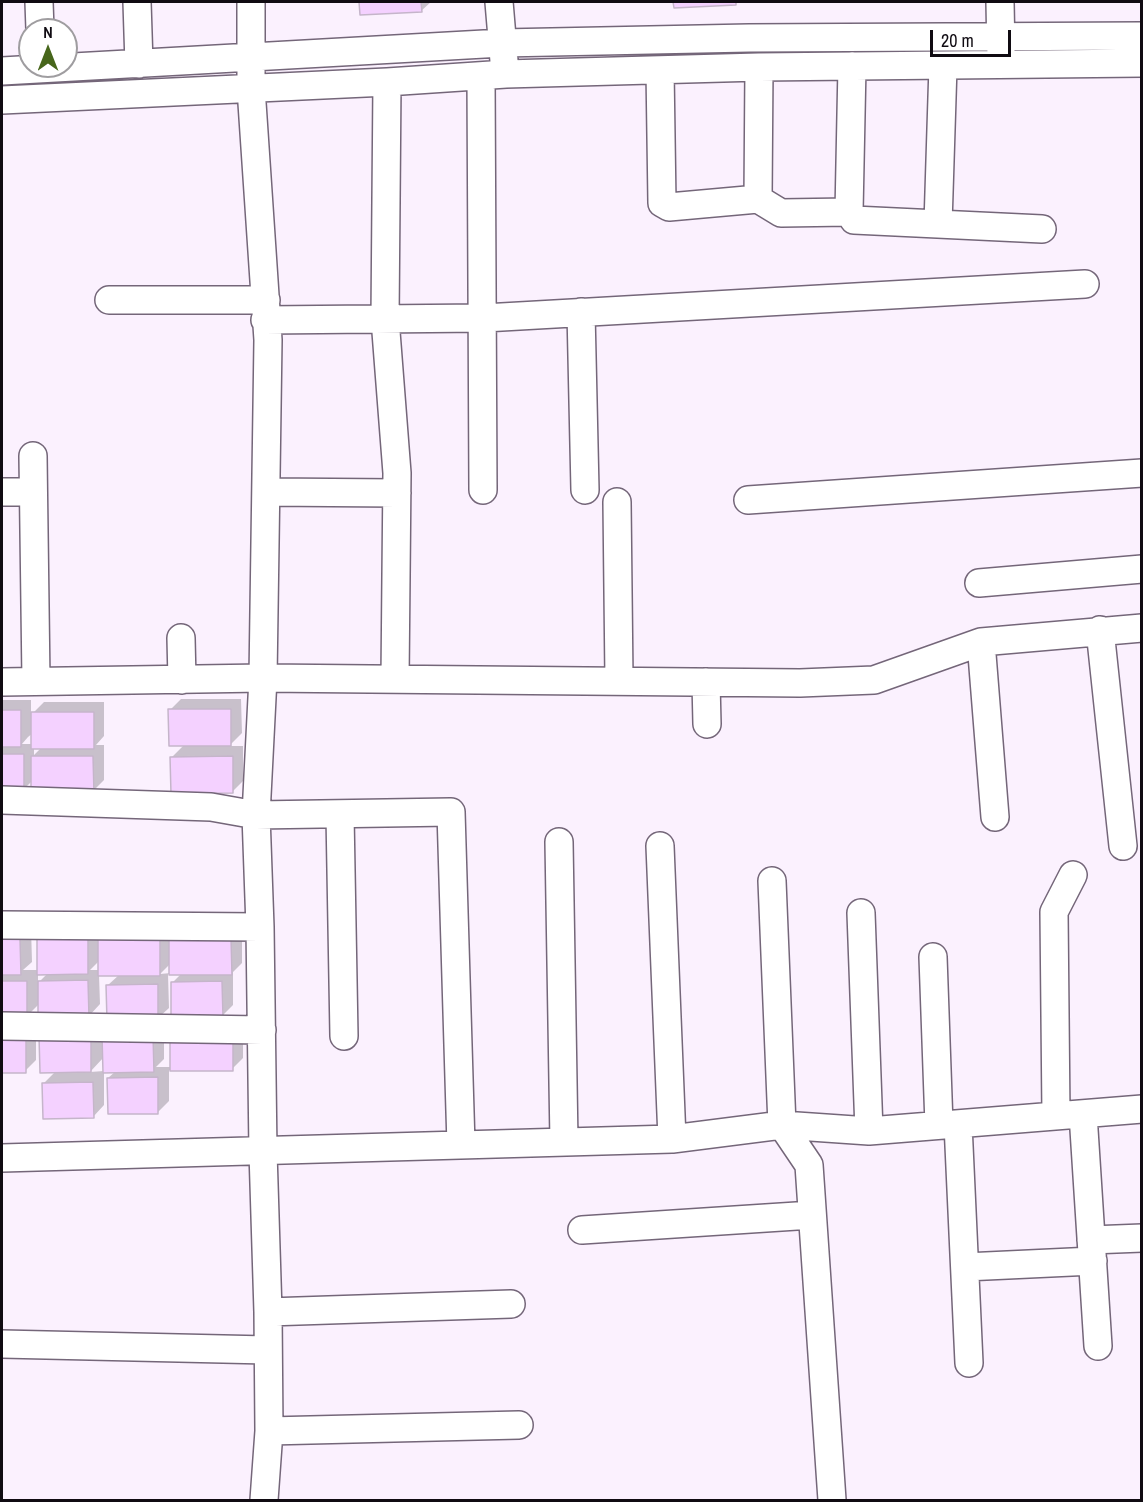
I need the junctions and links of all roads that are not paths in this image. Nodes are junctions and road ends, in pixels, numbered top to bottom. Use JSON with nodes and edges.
{"nodes":[{"id":1,"x":39,"y":2,"type":"edge"},
{"id":2,"x":137,"y":2,"type":"edge"},
{"id":3,"x":250,"y":2,"type":"edge"},
{"id":4,"x":499,"y":2,"type":"edge"},
{"id":5,"x":1000,"y":2,"type":"edge"},
{"id":6,"x":40,"y":18,"type":"edge"},
{"id":7,"x":1142,"y":36,"type":"edge"},
{"id":8,"x":1000,"y":37,"type":"junction"},
{"id":9,"x":502,"y":43,"type":"junction"},
{"id":10,"x":251,"y":57,"type":"junction"},
{"id":11,"x":1142,"y":63,"type":"edge"},
{"id":12,"x":139,"y":64,"type":"junction"},
{"id":13,"x":1001,"y":64,"type":"junction"},
{"id":14,"x":78,"y":66,"type":"edge"},
{"id":15,"x":852,"y":66,"type":"junction"},
{"id":16,"x":944,"y":66,"type":"junction"},
{"id":17,"x":759,"y":67,"type":"junction"},
{"id":18,"x":18,"y":69,"type":"edge"},
{"id":19,"x":660,"y":70,"type":"junction"},
{"id":20,"x":2,"y":71,"type":"edge"},
{"id":21,"x":493,"y":75,"type":"junction"},
{"id":22,"x":387,"y":82,"type":"junction"},
{"id":23,"x":251,"y":88,"type":"junction"},
{"id":24,"x":2,"y":100,"type":"edge"},
{"id":25,"x":758,"y":199,"type":"junction"},
{"id":26,"x":849,"y":212,"type":"junction"},
{"id":27,"x":939,"y":224,"type":"junction"},
{"id":28,"x":1042,"y":229,"type":"dead end"},
{"id":29,"x":1085,"y":284,"type":"dead end"},
{"id":30,"x":109,"y":300,"type":"dead end"},
{"id":31,"x":266,"y":310,"type":"junction"},
{"id":32,"x":581,"y":312,"type":"junction"},
{"id":33,"x":484,"y":318,"type":"junction"},
{"id":34,"x":385,"y":319,"type":"junction"},
{"id":35,"x":33,"y":456,"type":"dead end"},
{"id":36,"x":1142,"y":473,"type":"edge"},
{"id":37,"x":483,"y":490,"type":"dead end"},
{"id":38,"x":585,"y":490,"type":"dead end"},
{"id":39,"x":2,"y":492,"type":"edge"},
{"id":40,"x":33,"y":492,"type":"junction"},
{"id":41,"x":266,"y":492,"type":"junction"},
{"id":42,"x":397,"y":493,"type":"junction"},
{"id":43,"x":748,"y":500,"type":"dead end"},
{"id":44,"x":616,"y":502,"type":"dead end"},
{"id":45,"x":1142,"y":569,"type":"edge"},
{"id":46,"x":979,"y":583,"type":"dead end"},
{"id":47,"x":1142,"y":628,"type":"edge"},
{"id":48,"x":1100,"y":630,"type":"junction"},
{"id":49,"x":180,"y":638,"type":"dead end"},
{"id":50,"x":981,"y":642,"type":"junction"},
{"id":51,"x":263,"y":678,"type":"junction"},
{"id":52,"x":395,"y":679,"type":"junction"},
{"id":53,"x":182,"y":680,"type":"junction"},
{"id":54,"x":619,"y":680,"type":"junction"},
{"id":55,"x":36,"y":681,"type":"junction"},
{"id":56,"x":2,"y":682,"type":"edge"},
{"id":57,"x":706,"y":682,"type":"junction"},
{"id":58,"x":707,"y":724,"type":"dead end"},
{"id":59,"x":2,"y":800,"type":"edge"},
{"id":60,"x":256,"y":815,"type":"junction"},
{"id":61,"x":340,"y":815,"type":"junction"},
{"id":62,"x":995,"y":817,"type":"dead end"},
{"id":63,"x":560,"y":843,"type":"dead end"},
{"id":64,"x":660,"y":846,"type":"dead end"},
{"id":65,"x":1123,"y":846,"type":"dead end"},
{"id":66,"x":1073,"y":875,"type":"dead end"},
{"id":67,"x":772,"y":881,"type":"dead end"},
{"id":68,"x":861,"y":913,"type":"dead end"},
{"id":69,"x":2,"y":925,"type":"edge"},
{"id":70,"x":260,"y":927,"type":"junction"},
{"id":71,"x":933,"y":957,"type":"dead end"},
{"id":72,"x":2,"y":1026,"type":"edge"},
{"id":73,"x":262,"y":1030,"type":"junction"},
{"id":74,"x":344,"y":1036,"type":"dead end"},
{"id":75,"x":1142,"y":1109,"type":"edge"},
{"id":76,"x":1083,"y":1114,"type":"junction"},
{"id":77,"x":1056,"y":1116,"type":"junction"},
{"id":78,"x":949,"y":1124,"type":"junction"},
{"id":79,"x":782,"y":1125,"type":"junction"},
{"id":80,"x":868,"y":1131,"type":"junction"},
{"id":81,"x":672,"y":1139,"type":"junction"},
{"id":82,"x":564,"y":1142,"type":"junction"},
{"id":83,"x":461,"y":1145,"type":"junction"},
{"id":84,"x":262,"y":1152,"type":"junction"},
{"id":85,"x":2,"y":1158,"type":"edge"},
{"id":86,"x":812,"y":1215,"type":"junction"},
{"id":87,"x":582,"y":1230,"type":"dead end"},
{"id":88,"x":1142,"y":1238,"type":"edge"},
{"id":89,"x":1092,"y":1251,"type":"junction"},
{"id":90,"x":965,"y":1267,"type":"junction"},
{"id":91,"x":511,"y":1304,"type":"dead end"},
{"id":92,"x":268,"y":1311,"type":"junction"},
{"id":93,"x":2,"y":1344,"type":"edge"},
{"id":94,"x":1098,"y":1346,"type":"dead end"},
{"id":95,"x":267,"y":1350,"type":"junction"},
{"id":96,"x":969,"y":1363,"type":"dead end"},
{"id":97,"x":519,"y":1425,"type":"dead end"},
{"id":98,"x":269,"y":1431,"type":"junction"},
{"id":99,"x":264,"y":1500,"type":"edge"},
{"id":100,"x":832,"y":1500,"type":"edge"}],
"edges":[{"from":1,"to":6,"type":"street"},
{"from":2,"to":12,"type":"street"},
{"from":3,"to":10,"type":"street"},
{"from":4,"to":9,"type":"street"},
{"from":5,"to":8,"type":"street"},
{"from":7,"to":8,"type":"street"},
{"from":8,"to":9,"type":"street"},
{"from":8,"to":13,"type":"street"},
{"from":9,"to":10,"type":"street"},
{"from":9,"to":21,"type":"street"},
{"from":10,"to":12,"type":"street"},
{"from":10,"to":23,"type":"street"},
{"from":11,"to":13,"type":"street"},
{"from":12,"to":14,"type":"street"},
{"from":13,"to":16,"type":"street"},
{"from":15,"to":16,"type":"street"},
{"from":15,"to":17,"type":"street"},
{"from":15,"to":26,"type":"street"},
{"from":16,"to":27,"type":"street"},
{"from":17,"to":19,"type":"street"},
{"from":17,"to":25,"type":"street"},
{"from":18,"to":20,"type":"street"},
{"from":19,"to":21,"type":"street"},
{"from":19,"to":25,"type":"street"},
{"from":21,"to":22,"type":"street"},
{"from":21,"to":33,"type":"street"},
{"from":22,"to":23,"type":"street"},
{"from":22,"to":34,"type":"street"},
{"from":23,"to":24,"type":"street"},
{"from":23,"to":31,"type":"street"},
{"from":25,"to":26,"type":"street"},
{"from":26,"to":27,"type":"street"},
{"from":27,"to":28,"type":"street"},
{"from":29,"to":32,"type":"street"},
{"from":30,"to":31,"type":"street"},
{"from":31,"to":34,"type":"street"},
{"from":31,"to":41,"type":"street"},
{"from":32,"to":33,"type":"street"},
{"from":32,"to":38,"type":"street"},
{"from":33,"to":34,"type":"street"},
{"from":33,"to":37,"type":"street"},
{"from":34,"to":42,"type":"street"},
{"from":35,"to":40,"type":"street"},
{"from":36,"to":43,"type":"street"},
{"from":39,"to":40,"type":"street"},
{"from":40,"to":55,"type":"street"},
{"from":41,"to":42,"type":"street"},
{"from":41,"to":51,"type":"street"},
{"from":42,"to":52,"type":"street"},
{"from":44,"to":54,"type":"street"},
{"from":45,"to":46,"type":"street"},
{"from":47,"to":48,"type":"street"},
{"from":48,"to":50,"type":"street"},
{"from":48,"to":65,"type":"street"},
{"from":49,"to":53,"type":"street"},
{"from":50,"to":57,"type":"street"},
{"from":50,"to":62,"type":"street"},
{"from":51,"to":52,"type":"street"},
{"from":51,"to":53,"type":"street"},
{"from":51,"to":60,"type":"street"},
{"from":52,"to":54,"type":"street"},
{"from":53,"to":55,"type":"street"},
{"from":54,"to":57,"type":"street"},
{"from":55,"to":56,"type":"street"},
{"from":57,"to":58,"type":"street"},
{"from":59,"to":60,"type":"street"},
{"from":60,"to":61,"type":"street"},
{"from":60,"to":70,"type":"street"},
{"from":61,"to":74,"type":"street"},
{"from":61,"to":83,"type":"street"},
{"from":63,"to":82,"type":"street"},
{"from":64,"to":81,"type":"street"},
{"from":66,"to":77,"type":"street"},
{"from":67,"to":79,"type":"street"},
{"from":68,"to":80,"type":"street"},
{"from":69,"to":70,"type":"street"},
{"from":70,"to":73,"type":"street"},
{"from":71,"to":78,"type":"street"},
{"from":72,"to":73,"type":"street"},
{"from":73,"to":84,"type":"street"},
{"from":75,"to":76,"type":"street"},
{"from":76,"to":77,"type":"street"},
{"from":76,"to":89,"type":"street"},
{"from":77,"to":78,"type":"street"},
{"from":78,"to":80,"type":"street"},
{"from":78,"to":90,"type":"street"},
{"from":79,"to":80,"type":"street"},
{"from":79,"to":81,"type":"street"},
{"from":79,"to":86,"type":"street"},
{"from":81,"to":82,"type":"street"},
{"from":82,"to":83,"type":"street"},
{"from":83,"to":84,"type":"street"},
{"from":84,"to":85,"type":"street"},
{"from":84,"to":92,"type":"street"},
{"from":86,"to":87,"type":"street"},
{"from":86,"to":100,"type":"street"},
{"from":88,"to":89,"type":"street"},
{"from":89,"to":90,"type":"street"},
{"from":89,"to":94,"type":"street"},
{"from":90,"to":96,"type":"street"},
{"from":91,"to":92,"type":"street"},
{"from":92,"to":95,"type":"street"},
{"from":93,"to":95,"type":"street"},
{"from":95,"to":98,"type":"street"},
{"from":97,"to":98,"type":"street"},
{"from":98,"to":99,"type":"street"}]}
